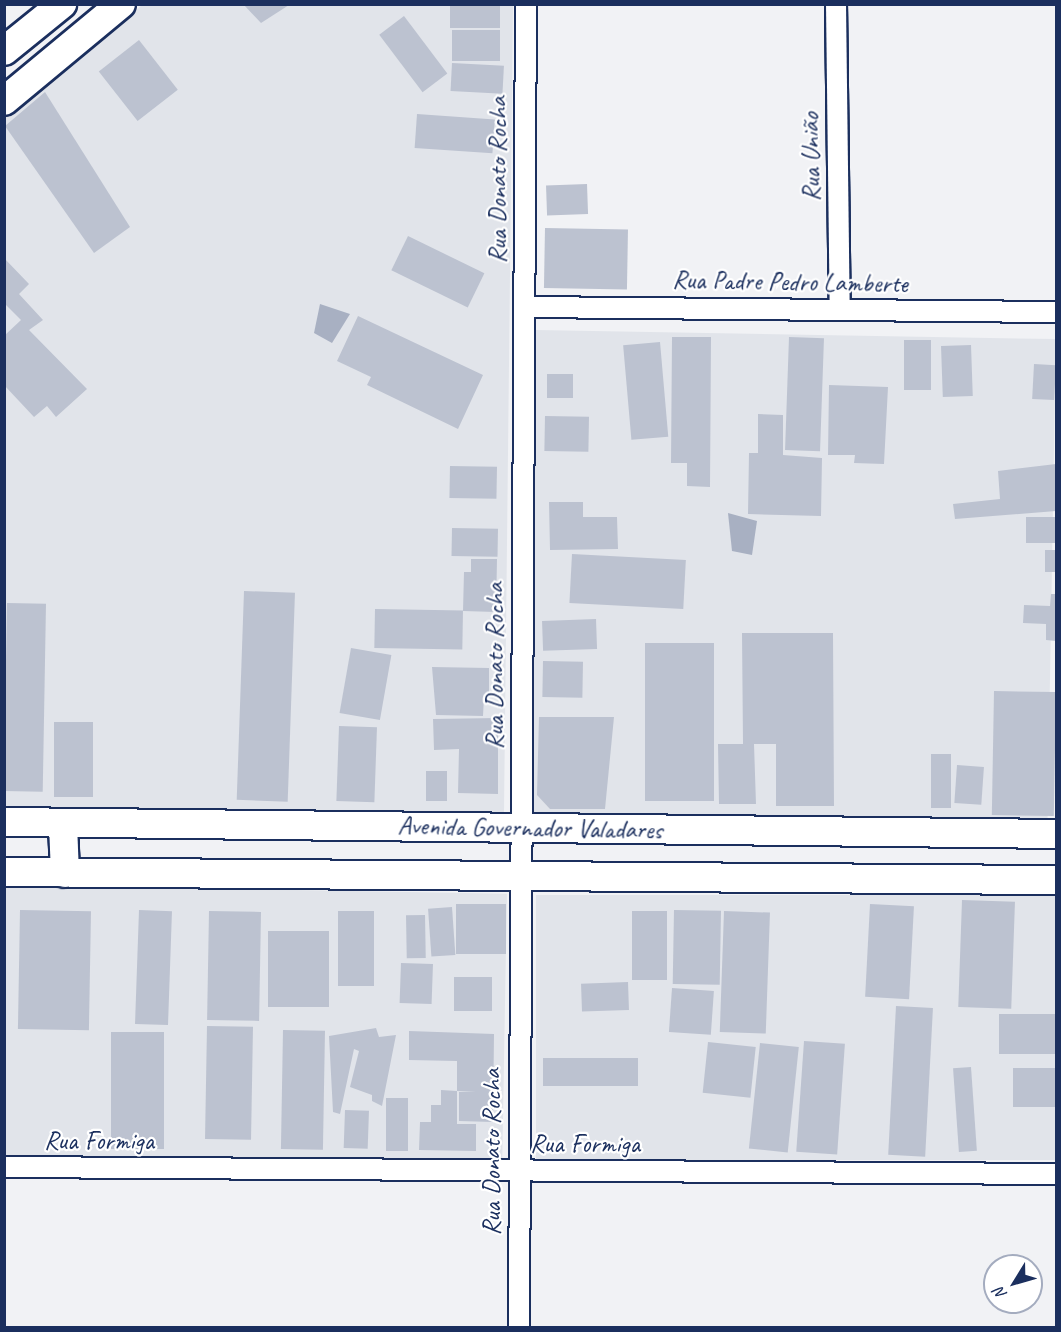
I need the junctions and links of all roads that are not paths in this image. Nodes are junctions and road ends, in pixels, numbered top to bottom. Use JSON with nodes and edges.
{"nodes":[{"id":1,"x":62,"y":4,"type":"edge"},
{"id":2,"x":121,"y":4,"type":"edge"},
{"id":3,"x":526,"y":4,"type":"edge"},
{"id":4,"x":836,"y":4,"type":"edge"},
{"id":5,"x":4,"y":51,"type":"edge"},
{"id":6,"x":4,"y":101,"type":"edge"},
{"id":7,"x":524,"y":307,"type":"junction"},
{"id":8,"x":840,"y":310,"type":"junction"},
{"id":9,"x":1056,"y":312,"type":"edge"},
{"id":10,"x":4,"y":822,"type":"edge"},
{"id":11,"x":63,"y":824,"type":"junction"},
{"id":12,"x":521,"y":828,"type":"junction"},
{"id":13,"x":1056,"y":834,"type":"edge"},
{"id":14,"x":4,"y":872,"type":"edge"},
{"id":15,"x":65,"y":873,"type":"junction"},
{"id":16,"x":521,"y":876,"type":"junction"},
{"id":17,"x":1056,"y":880,"type":"edge"},
{"id":18,"x":4,"y":1167,"type":"edge"},
{"id":19,"x":519,"y":1170,"type":"junction"},
{"id":20,"x":1056,"y":1174,"type":"edge"},
{"id":21,"x":519,"y":1328,"type":"edge"}],
"edges":[{"from":1,"to":5,"type":"street"},
{"from":2,"to":6,"type":"street"},
{"from":3,"to":7,"type":"street","name":"Rua Donato Rocha"},
{"from":4,"to":8,"type":"street","name":"Rua União"},
{"from":7,"to":8,"type":"street","name":"Rua Padre Pedro Lamberte"},
{"from":7,"to":12,"type":"street","name":"Rua Donato Rocha"},
{"from":8,"to":9,"type":"street","name":"Rua Padre Pedro Lamberte"},
{"from":10,"to":11,"type":"street","name":"Avenida Governador Valadares"},
{"from":11,"to":12,"type":"street","name":"Avenida Governador Valadares"},
{"from":11,"to":15,"type":"street"},
{"from":12,"to":13,"type":"street","name":"Avenida Governador Valadares"},
{"from":12,"to":16,"type":"street","name":"Rua Donato Rocha"},
{"from":14,"to":15,"type":"street","name":"Avenida Governador Valadares"},
{"from":15,"to":16,"type":"street","name":"Avenida Governador Valadares"},
{"from":16,"to":17,"type":"street","name":"Avenida Governador Valadares"},
{"from":16,"to":19,"type":"street","name":"Rua Donato Rocha"},
{"from":18,"to":19,"type":"street","name":"Rua Formiga"},
{"from":19,"to":20,"type":"street","name":"Rua Formiga"},
{"from":19,"to":21,"type":"street","name":"Rua Donato Rocha"}]}
